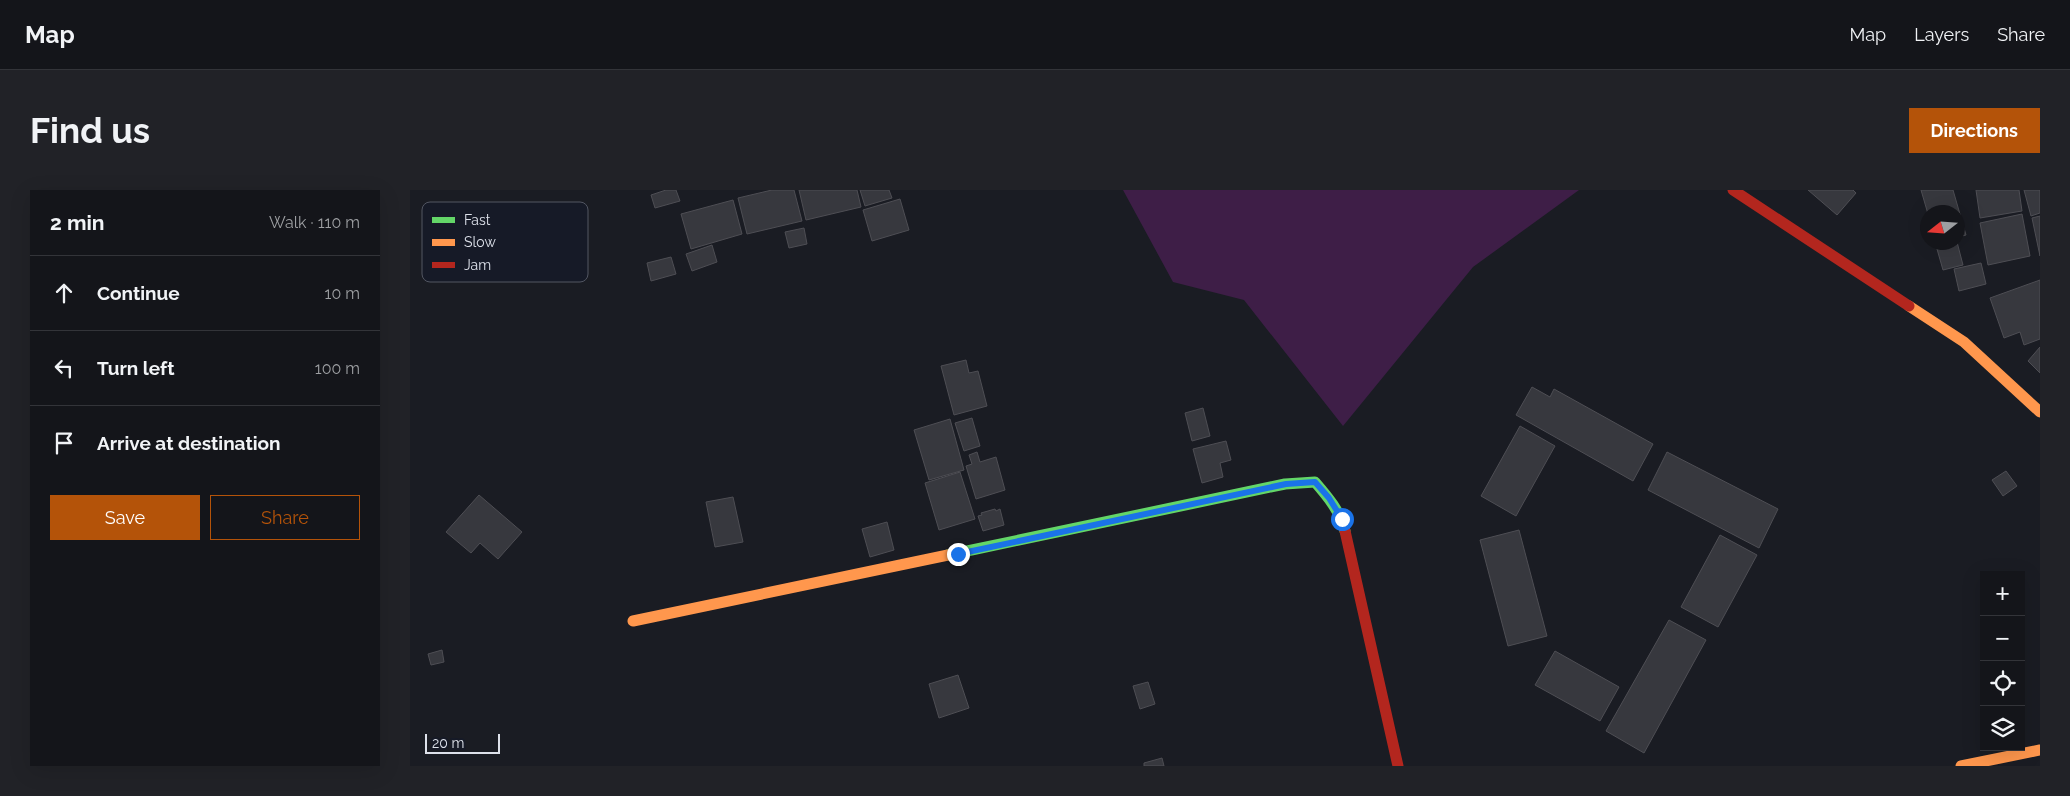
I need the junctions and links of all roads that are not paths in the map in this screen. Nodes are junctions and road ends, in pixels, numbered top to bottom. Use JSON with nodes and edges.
{"nodes":[{"id":1,"x":1733,"y":190,"type":"edge"},
{"id":2,"x":2040,"y":412,"type":"edge"},
{"id":3,"x":633,"y":621,"type":"dead end"},
{"id":4,"x":2040,"y":750,"type":"edge"},
{"id":5,"x":1398,"y":766,"type":"edge"},
{"id":6,"x":1961,"y":766,"type":"edge"}],
"edges":[{"from":1,"to":2,"type":"street"},
{"from":3,"to":5,"type":"street"},
{"from":4,"to":6,"type":"street"}]}
